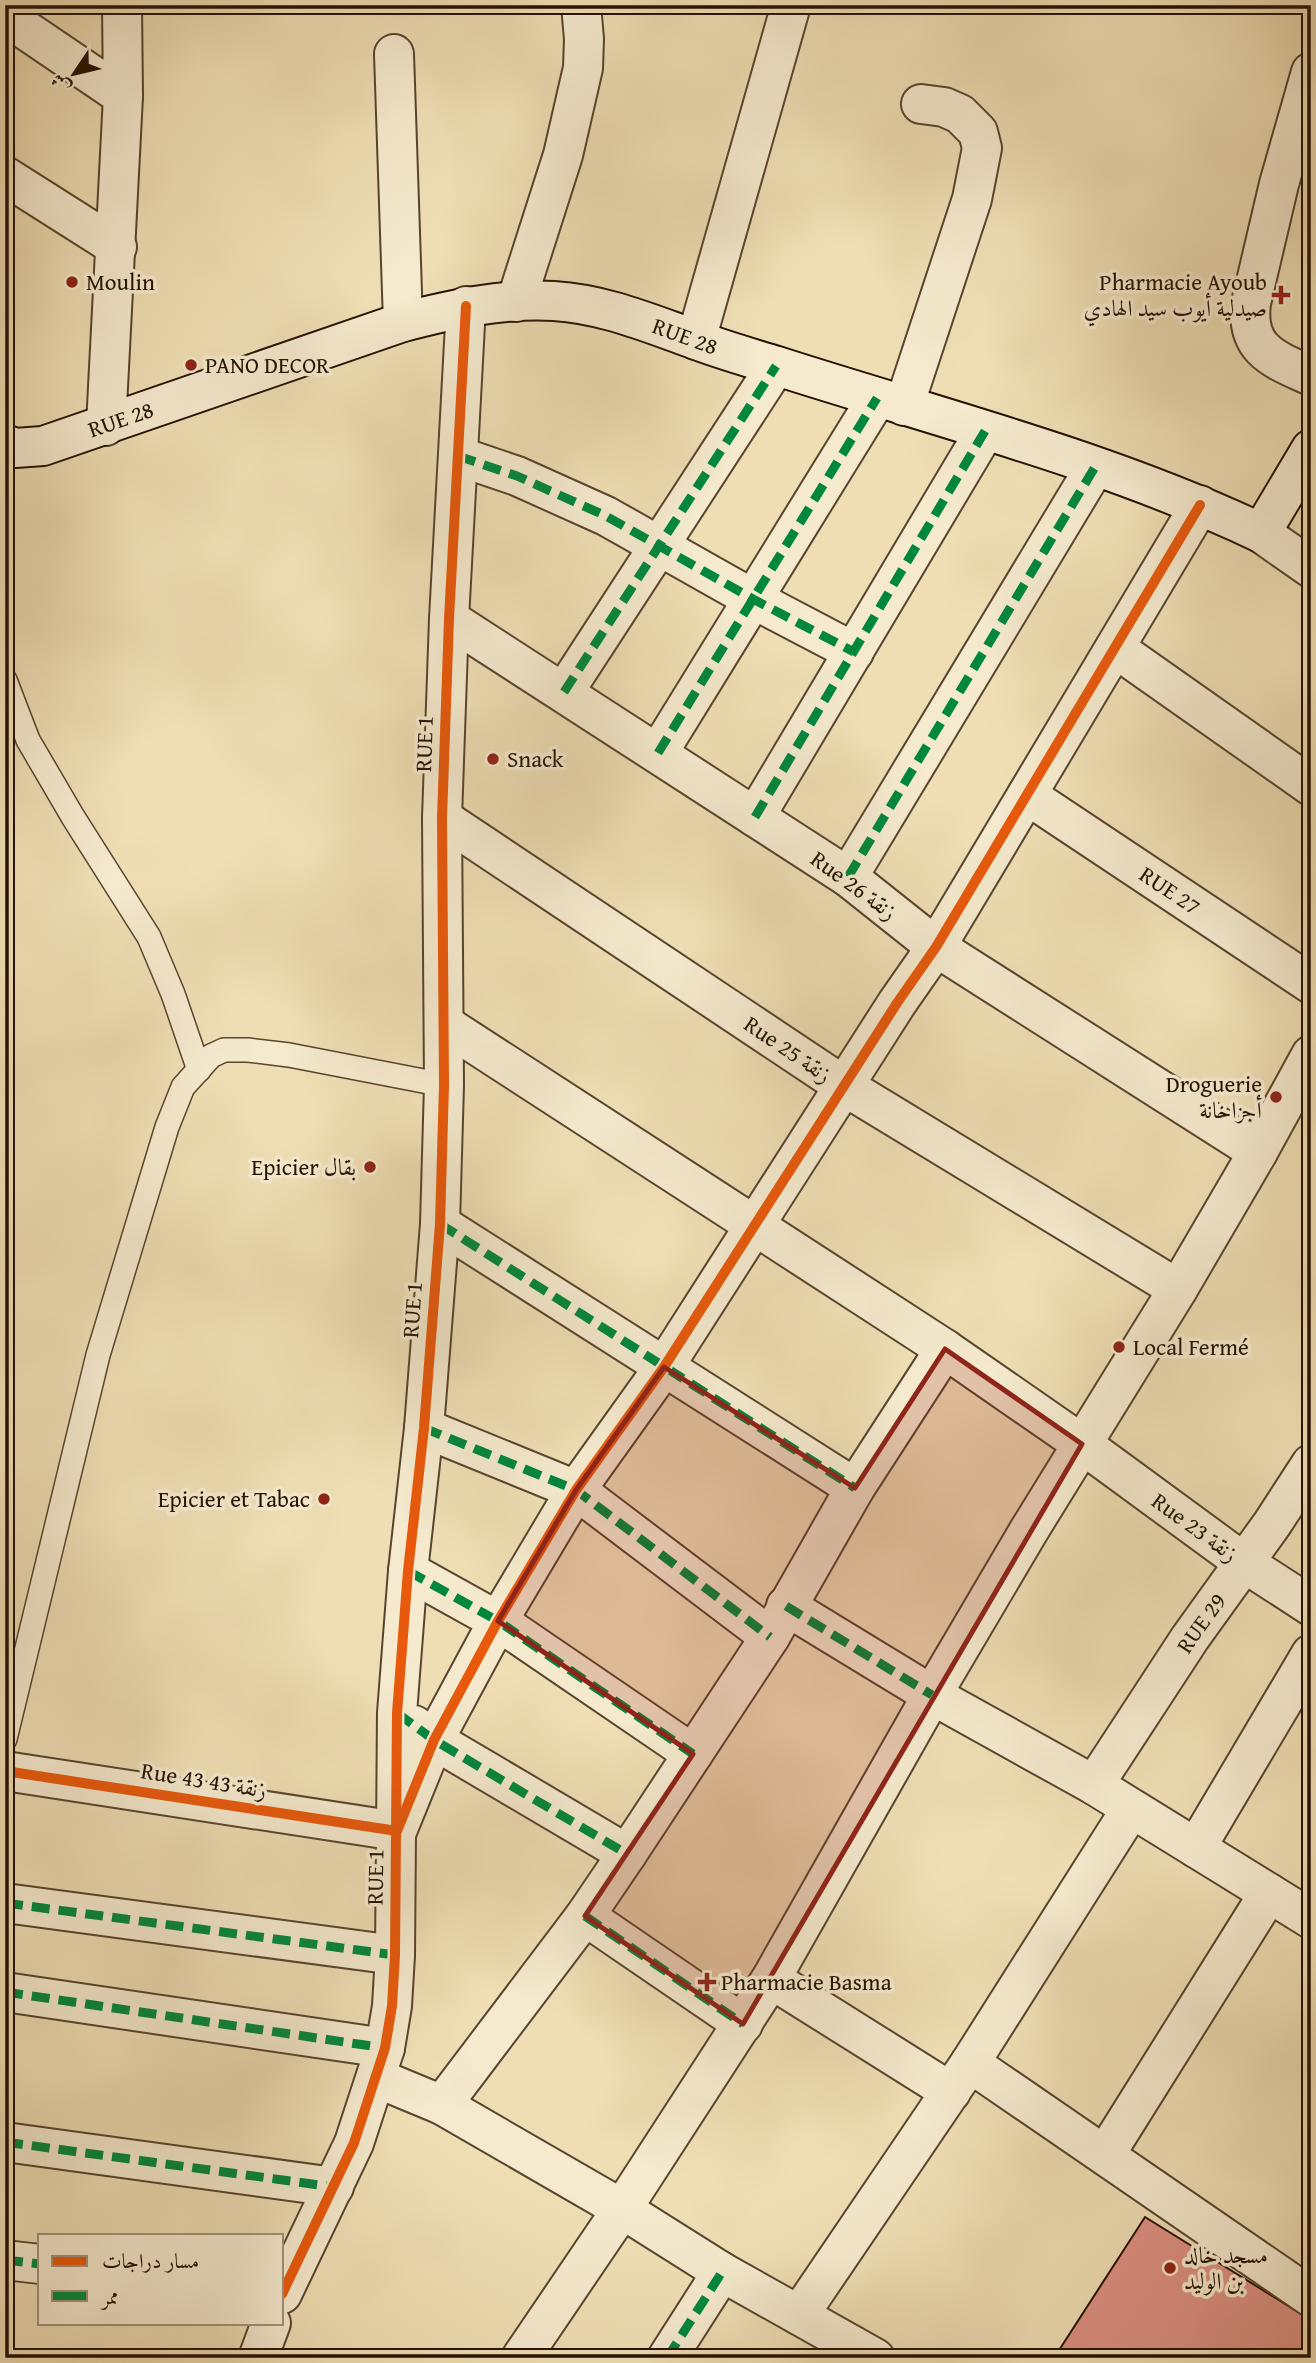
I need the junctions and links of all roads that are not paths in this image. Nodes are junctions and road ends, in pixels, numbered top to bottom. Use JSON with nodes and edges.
{"nodes":[{"id":1,"x":122,"y":5,"type":"edge"},
{"id":2,"x":581,"y":5,"type":"edge"},
{"id":3,"x":792,"y":5,"type":"edge"},
{"id":4,"x":5,"y":16,"type":"edge"},
{"id":5,"x":394,"y":54,"type":"dead end"},
{"id":6,"x":1311,"y":72,"type":"edge"},
{"id":7,"x":123,"y":96,"type":"junction"},
{"id":8,"x":921,"y":104,"type":"dead end"},
{"id":9,"x":5,"y":176,"type":"edge"},
{"id":10,"x":117,"y":247,"type":"junction"},
{"id":11,"x":516,"y":302,"type":"junction"},
{"id":12,"x":466,"y":306,"type":"junction"},
{"id":13,"x":403,"y":322,"type":"junction"},
{"id":14,"x":696,"y":340,"type":"junction"},
{"id":15,"x":776,"y":366,"type":"junction"},
{"id":16,"x":1311,"y":376,"type":"edge"},
{"id":17,"x":891,"y":402,"type":"junction"},
{"id":18,"x":106,"y":426,"type":"junction"},
{"id":19,"x":985,"y":431,"type":"junction"},
{"id":20,"x":5,"y":444,"type":"edge"},
{"id":21,"x":1311,"y":449,"type":"edge"},
{"id":22,"x":458,"y":456,"type":"junction"},
{"id":23,"x":1095,"y":467,"type":"junction"},
{"id":24,"x":1200,"y":505,"type":"junction"},
{"id":25,"x":1261,"y":533,"type":"junction"},
{"id":26,"x":659,"y":546,"type":"junction"},
{"id":27,"x":1311,"y":568,"type":"edge"},
{"id":28,"x":753,"y":599,"type":"junction"},
{"id":29,"x":449,"y":619,"type":"junction"},
{"id":30,"x":1115,"y":648,"type":"junction"},
{"id":31,"x":854,"y":652,"type":"junction"},
{"id":32,"x":5,"y":680,"type":"edge"},
{"id":33,"x":564,"y":692,"type":"junction"},
{"id":34,"x":658,"y":753,"type":"junction"},
{"id":35,"x":1311,"y":786,"type":"edge"},
{"id":36,"x":1027,"y":795,"type":"junction"},
{"id":37,"x":755,"y":817,"type":"junction"},
{"id":38,"x":442,"y":818,"type":"junction"},
{"id":39,"x":848,"y":877,"type":"junction"},
{"id":40,"x":936,"y":947,"type":"junction"},
{"id":41,"x":1311,"y":984,"type":"edge"},
{"id":42,"x":444,"y":1024,"type":"junction"},
{"id":43,"x":199,"y":1069,"type":"junction"},
{"id":44,"x":1305,"y":1079,"type":"edge"},
{"id":45,"x":444,"y":1085,"type":"junction"},
{"id":46,"x":844,"y":1086,"type":"junction"},
{"id":47,"x":1258,"y":1152,"type":"junction"},
{"id":48,"x":439,"y":1224,"type":"junction"},
{"id":49,"x":756,"y":1225,"type":"junction"},
{"id":50,"x":1178,"y":1289,"type":"junction"},
{"id":51,"x":944,"y":1349,"type":"junction"},
{"id":52,"x":664,"y":1367,"type":"junction"},
{"id":53,"x":424,"y":1428,"type":"junction"},
{"id":54,"x":1082,"y":1444,"type":"junction"},
{"id":55,"x":1311,"y":1464,"type":"edge"},
{"id":56,"x":855,"y":1488,"type":"junction"},
{"id":57,"x":576,"y":1490,"type":"junction"},
{"id":58,"x":1243,"y":1562,"type":"junction"},
{"id":59,"x":408,"y":1571,"type":"junction"},
{"id":60,"x":1311,"y":1606,"type":"edge"},
{"id":61,"x":498,"y":1621,"type":"junction"},
{"id":62,"x":778,"y":1621,"type":"junction"},
{"id":63,"x":1311,"y":1654,"type":"edge"},
{"id":64,"x":932,"y":1695,"type":"junction"},
{"id":65,"x":397,"y":1713,"type":"junction"},
{"id":66,"x":5,"y":1740,"type":"edge"},
{"id":67,"x":434,"y":1740,"type":"junction"},
{"id":68,"x":694,"y":1754,"type":"junction"},
{"id":69,"x":5,"y":1771,"type":"edge"},
{"id":70,"x":1094,"y":1785,"type":"junction"},
{"id":71,"x":1131,"y":1809,"type":"junction"},
{"id":72,"x":397,"y":1831,"type":"junction"},
{"id":73,"x":1196,"y":1848,"type":"junction"},
{"id":74,"x":627,"y":1854,"type":"junction"},
{"id":75,"x":1269,"y":1893,"type":"junction"},
{"id":76,"x":5,"y":1903,"type":"edge"},
{"id":77,"x":1309,"y":1914,"type":"edge"},
{"id":78,"x":585,"y":1916,"type":"junction"},
{"id":79,"x":395,"y":1955,"type":"junction"},
{"id":80,"x":771,"y":1979,"type":"junction"},
{"id":81,"x":5,"y":1992,"type":"edge"},
{"id":82,"x":743,"y":2024,"type":"junction"},
{"id":83,"x":381,"y":2063,"type":"junction"},
{"id":84,"x":960,"y":2077,"type":"junction"},
{"id":85,"x":442,"y":2105,"type":"junction"},
{"id":86,"x":5,"y":2142,"type":"edge"},
{"id":87,"x":1105,"y":2155,"type":"junction"},
{"id":88,"x":334,"y":2187,"type":"junction"},
{"id":89,"x":622,"y":2209,"type":"junction"},
{"id":90,"x":5,"y":2260,"type":"edge"},
{"id":91,"x":38,"y":2264,"type":"edge"},
{"id":92,"x":722,"y":2272,"type":"junction"},
{"id":93,"x":284,"y":2289,"type":"edge"},
{"id":94,"x":1311,"y":2297,"type":"edge"},
{"id":95,"x":799,"y":2315,"type":"junction"},
{"id":96,"x":870,"y":2357,"type":"edge"},
{"id":97,"x":521,"y":2358,"type":"edge"},
{"id":98,"x":667,"y":2358,"type":"edge"}],
"edges":[{"from":1,"to":7,"type":"street"},
{"from":2,"to":11,"type":"street"},
{"from":3,"to":14,"type":"street"},
{"from":4,"to":7,"type":"street"},
{"from":5,"to":13,"type":"street"},
{"from":6,"to":16,"type":"street"},
{"from":7,"to":10,"type":"street"},
{"from":8,"to":17,"type":"street"},
{"from":9,"to":10,"type":"street"},
{"from":10,"to":18,"type":"street"},
{"from":11,"to":12,"type":"street","name":"RUE 28"},
{"from":11,"to":14,"type":"street","name":"RUE 28"},
{"from":12,"to":13,"type":"street","name":"RUE 28"},
{"from":12,"to":22,"type":"street","name":"RUE 1"},
{"from":13,"to":18,"type":"street","name":"RUE 28"},
{"from":14,"to":15,"type":"street","name":"RUE 28"},
{"from":15,"to":17,"type":"street","name":"RUE 28"},
{"from":15,"to":26,"type":"street"},
{"from":17,"to":19,"type":"street","name":"RUE 28"},
{"from":17,"to":28,"type":"street"},
{"from":18,"to":20,"type":"street","name":"RUE 28"},
{"from":19,"to":23,"type":"street","name":"RUE 28"},
{"from":19,"to":31,"type":"street"},
{"from":21,"to":25,"type":"street"},
{"from":22,"to":26,"type":"street"},
{"from":22,"to":29,"type":"street","name":"RUE 1"},
{"from":23,"to":24,"type":"street","name":"RUE 28"},
{"from":23,"to":39,"type":"street"},
{"from":24,"to":25,"type":"street","name":"RUE 28"},
{"from":24,"to":30,"type":"street"},
{"from":25,"to":27,"type":"street","name":"RUE 28"},
{"from":26,"to":28,"type":"street"},
{"from":26,"to":33,"type":"street"},
{"from":28,"to":31,"type":"street"},
{"from":28,"to":34,"type":"street"},
{"from":29,"to":33,"type":"street","name":"Rue 26 زنقة"},
{"from":29,"to":38,"type":"street","name":"RUE 1"},
{"from":30,"to":35,"type":"street"},
{"from":30,"to":36,"type":"street"},
{"from":31,"to":37,"type":"street"},
{"from":32,"to":43,"type":"lane"},
{"from":33,"to":34,"type":"street","name":"Rue 26 زنقة"},
{"from":34,"to":37,"type":"street","name":"Rue 26 زنقة"},
{"from":36,"to":40,"type":"street"},
{"from":36,"to":41,"type":"street","name":"RUE 27"},
{"from":37,"to":39,"type":"street","name":"Rue 26 زنقة"},
{"from":38,"to":42,"type":"street","name":"RUE 1"},
{"from":38,"to":46,"type":"street","name":"Rue 25 زنقة"},
{"from":39,"to":40,"type":"street","name":"Rue 26 زنقة"},
{"from":40,"to":46,"type":"street"},
{"from":40,"to":47,"type":"street","name":"Rue 26 زنقة"},
{"from":42,"to":45,"type":"street","name":"RUE 1"},
{"from":42,"to":49,"type":"street","name":"Rue 23 زنقة"},
{"from":43,"to":45,"type":"lane"},
{"from":43,"to":66,"type":"lane"},
{"from":44,"to":47,"type":"street"},
{"from":45,"to":48,"type":"street","name":"RUE 1"},
{"from":46,"to":49,"type":"street"},
{"from":46,"to":50,"type":"street","name":"Rue 25 زنقة"},
{"from":47,"to":50,"type":"street"},
{"from":48,"to":52,"type":"street"},
{"from":48,"to":53,"type":"street","name":"RUE 1"},
{"from":49,"to":51,"type":"street","name":"Rue 23 زنقة"},
{"from":49,"to":52,"type":"street"},
{"from":50,"to":54,"type":"street"},
{"from":51,"to":54,"type":"street","name":"Rue 23 زنقة"},
{"from":51,"to":56,"type":"street"},
{"from":52,"to":56,"type":"street"},
{"from":52,"to":57,"type":"street"},
{"from":53,"to":57,"type":"street"},
{"from":53,"to":59,"type":"street","name":"RUE 1"},
{"from":54,"to":58,"type":"street","name":"Rue 23 زنقة"},
{"from":54,"to":64,"type":"street"},
{"from":55,"to":58,"type":"street","name":"RUE 29"},
{"from":56,"to":62,"type":"street"},
{"from":57,"to":61,"type":"street"},
{"from":57,"to":62,"type":"street"},
{"from":58,"to":60,"type":"street","name":"Rue 23 زنقة"},
{"from":58,"to":70,"type":"street","name":"RUE 29"},
{"from":59,"to":61,"type":"street"},
{"from":59,"to":65,"type":"street","name":"RUE 1"},
{"from":61,"to":67,"type":"street"},
{"from":61,"to":68,"type":"street"},
{"from":62,"to":64,"type":"street"},
{"from":62,"to":68,"type":"street"},
{"from":63,"to":73,"type":"street"},
{"from":64,"to":70,"type":"street"},
{"from":64,"to":80,"type":"street"},
{"from":65,"to":67,"type":"street"},
{"from":65,"to":72,"type":"street","name":"RUE 1"},
{"from":67,"to":72,"type":"street"},
{"from":67,"to":74,"type":"street"},
{"from":68,"to":74,"type":"street"},
{"from":69,"to":72,"type":"street","name":"Rue 43 زنقة 43"},
{"from":70,"to":71,"type":"street"},
{"from":71,"to":73,"type":"street"},
{"from":71,"to":84,"type":"street"},
{"from":72,"to":79,"type":"street","name":"RUE 1"},
{"from":73,"to":75,"type":"street"},
{"from":74,"to":78,"type":"street"},
{"from":75,"to":77,"type":"street"},
{"from":75,"to":87,"type":"street"},
{"from":76,"to":79,"type":"street"},
{"from":78,"to":82,"type":"street"},
{"from":78,"to":85,"type":"street"},
{"from":79,"to":83,"type":"street","name":"RUE 1"},
{"from":80,"to":82,"type":"street"},
{"from":80,"to":84,"type":"street"},
{"from":81,"to":83,"type":"street"},
{"from":82,"to":89,"type":"street"},
{"from":83,"to":85,"type":"street"},
{"from":83,"to":88,"type":"street","name":"RUE 1"},
{"from":84,"to":87,"type":"street"},
{"from":84,"to":95,"type":"street"},
{"from":85,"to":89,"type":"street"},
{"from":86,"to":88,"type":"street"},
{"from":87,"to":94,"type":"street"},
{"from":88,"to":93,"type":"street","name":"RUE 1"},
{"from":89,"to":92,"type":"street"},
{"from":89,"to":97,"type":"street"},
{"from":90,"to":91,"type":"street"},
{"from":92,"to":95,"type":"street"},
{"from":92,"to":98,"type":"street"},
{"from":95,"to":96,"type":"street"}]}
